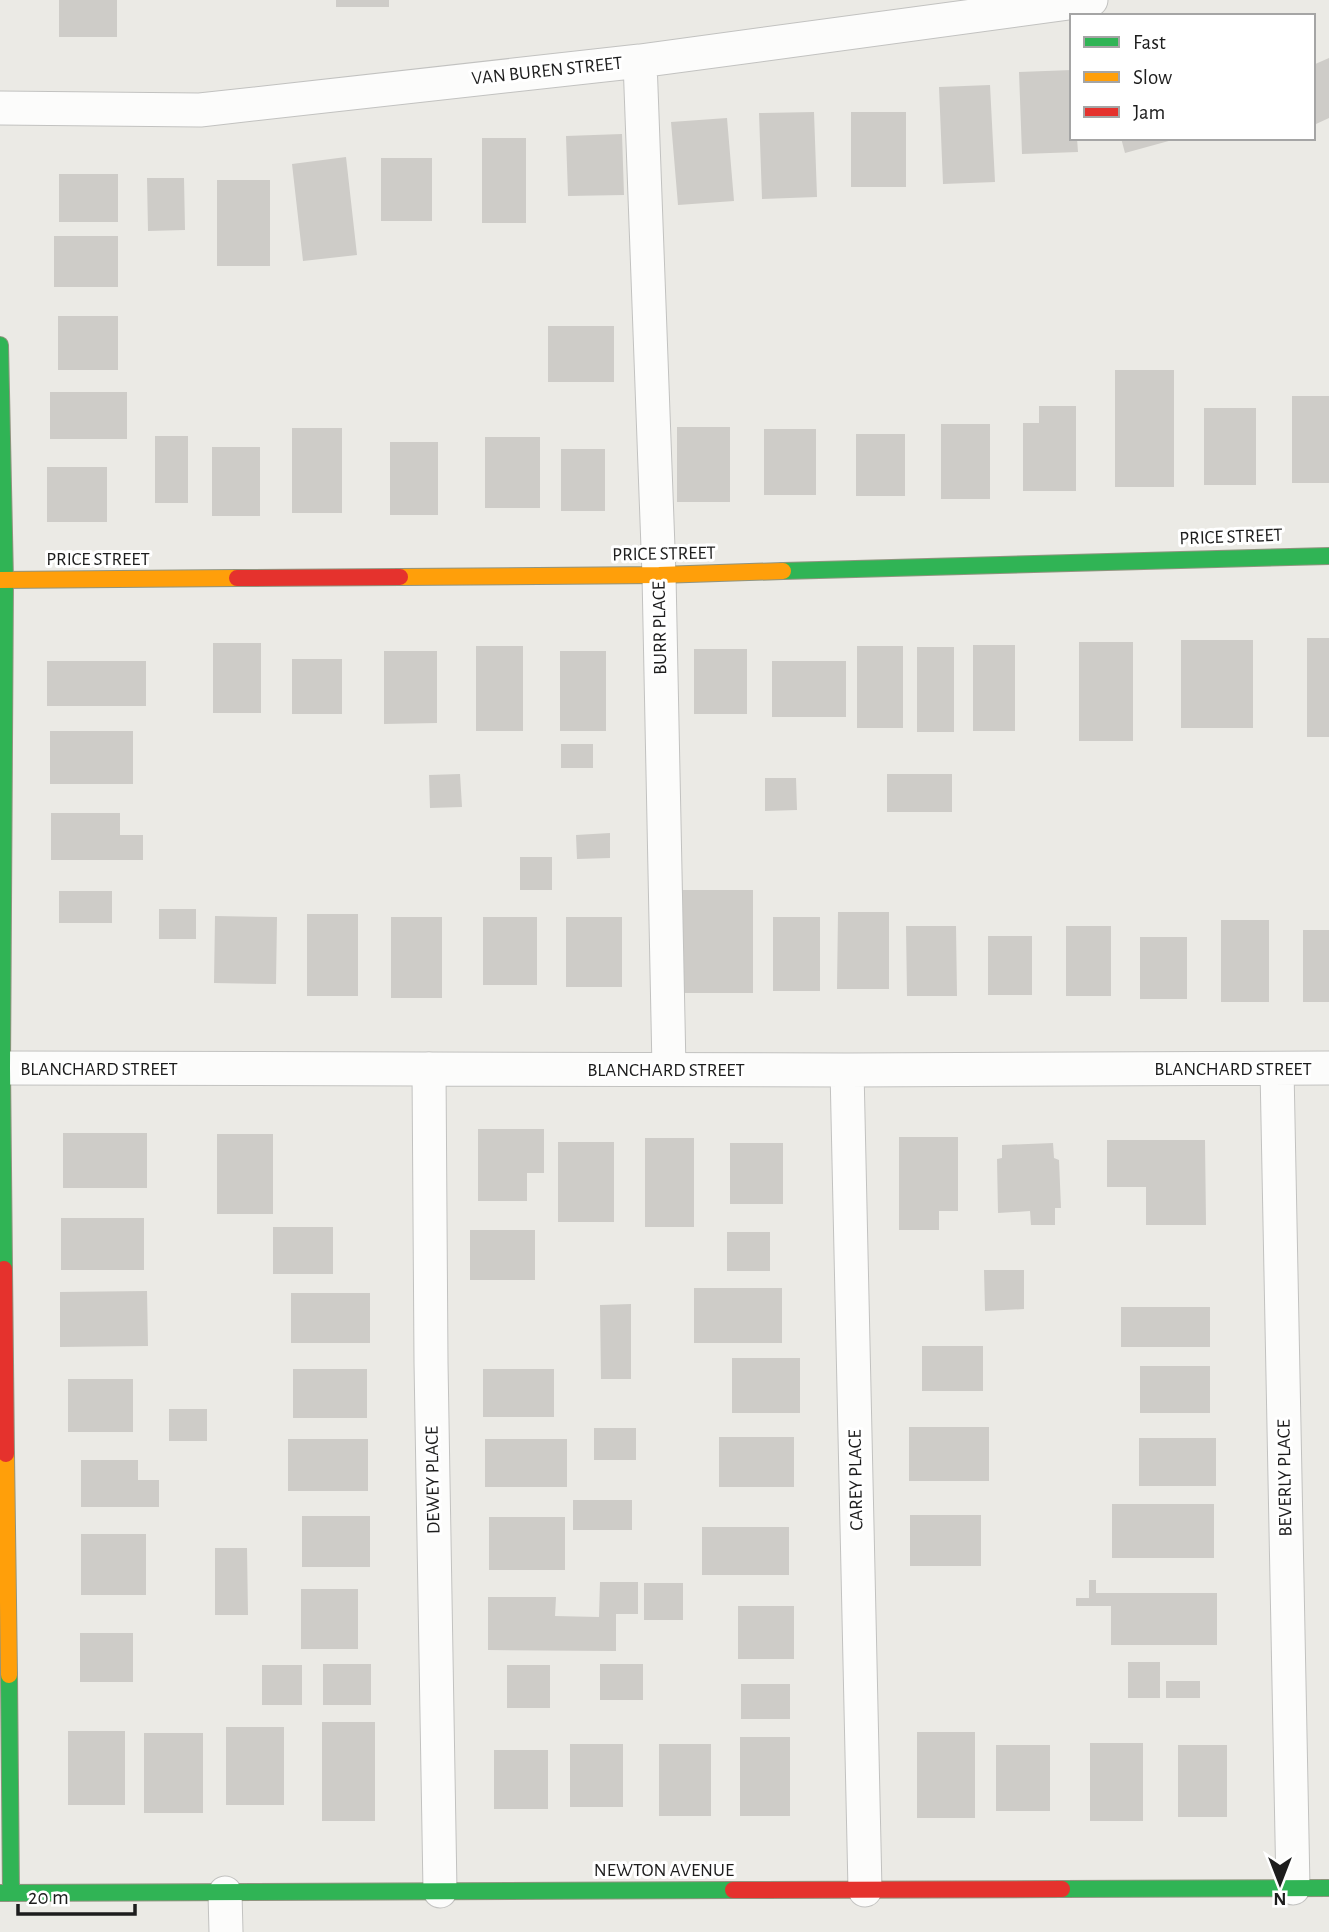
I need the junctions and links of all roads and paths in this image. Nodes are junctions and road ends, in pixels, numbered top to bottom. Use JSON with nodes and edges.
{"nodes":[{"id":1,"x":1091,"y":0,"type":"edge"},
{"id":2,"x":640,"y":61,"type":"junction"},
{"id":3,"x":0,"y":108,"type":"edge"},
{"id":4,"x":0,"y":345,"type":"edge"},
{"id":5,"x":1329,"y":556,"type":"edge"},
{"id":6,"x":659,"y":575,"type":"junction"},
{"id":7,"x":2,"y":580,"type":"edge"},
{"id":8,"x":2,"y":1068,"type":"junction"},
{"id":9,"x":429,"y":1069,"type":"junction"},
{"id":10,"x":669,"y":1069,"type":"junction"},
{"id":11,"x":1277,"y":1069,"type":"junction"},
{"id":12,"x":1329,"y":1069,"type":"edge"},
{"id":13,"x":847,"y":1070,"type":"junction"},
{"id":14,"x":1293,"y":1888,"type":"junction"},
{"id":15,"x":1329,"y":1888,"type":"edge"},
{"id":16,"x":865,"y":1890,"type":"junction"},
{"id":17,"x":440,"y":1891,"type":"junction"},
{"id":18,"x":5,"y":1893,"type":"edge"},
{"id":19,"x":225,"y":1893,"type":"junction"},
{"id":20,"x":226,"y":1932,"type":"edge"}],
"edges":[{"from":1,"to":2,"type":"street","name":"VAN BUREN STREET"},
{"from":2,"to":3,"type":"street","name":"VAN BUREN STREET"},
{"from":2,"to":6,"type":"street","name":"BURR PLACE"},
{"from":4,"to":7,"type":"street"},
{"from":5,"to":6,"type":"street","name":"PRICE STREET"},
{"from":6,"to":7,"type":"street","name":"PRICE STREET"},
{"from":6,"to":10,"type":"street","name":"BURR PLACE"},
{"from":7,"to":8,"type":"street"},
{"from":8,"to":9,"type":"street","name":"BLANCHARD STREET"},
{"from":8,"to":18,"type":"street"},
{"from":9,"to":10,"type":"street","name":"BLANCHARD STREET"},
{"from":9,"to":17,"type":"street","name":"DEWEY PLACE"},
{"from":10,"to":13,"type":"street","name":"BLANCHARD STREET"},
{"from":11,"to":12,"type":"street","name":"BLANCHARD STREET"},
{"from":11,"to":13,"type":"street","name":"BLANCHARD STREET"},
{"from":11,"to":14,"type":"street","name":"BEVERLY PLACE"},
{"from":13,"to":16,"type":"street","name":"CAREY PLACE"},
{"from":14,"to":15,"type":"street","name":"NEWTON AVENUE"},
{"from":14,"to":16,"type":"street","name":"NEWTON AVENUE"},
{"from":16,"to":17,"type":"street","name":"NEWTON AVENUE"},
{"from":17,"to":19,"type":"street","name":"NEWTON AVENUE"},
{"from":18,"to":19,"type":"street","name":"NEWTON AVENUE"},
{"from":19,"to":20,"type":"street"}]}
